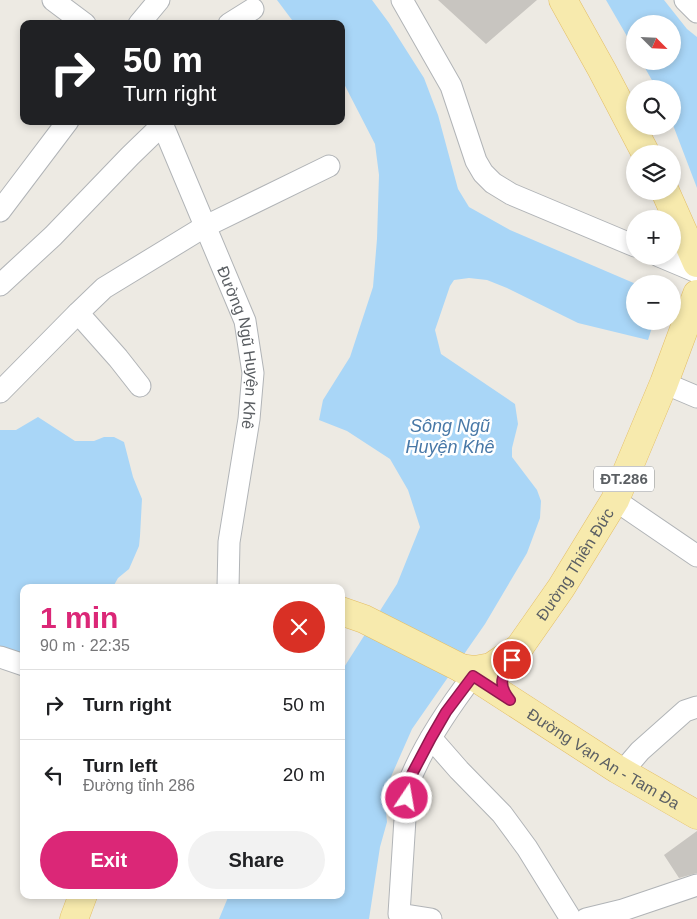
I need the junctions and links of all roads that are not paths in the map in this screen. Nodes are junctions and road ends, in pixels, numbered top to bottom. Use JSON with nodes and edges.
{"nodes":[{"id":1,"x":53,"y":0,"type":"edge"},
{"id":2,"x":159,"y":0,"type":"edge"},
{"id":3,"x":402,"y":0,"type":"edge"},
{"id":4,"x":563,"y":0,"type":"edge"},
{"id":5,"x":685,"y":0,"type":"edge"},
{"id":6,"x":253,"y":9,"type":"dead end"},
{"id":7,"x":697,"y":12,"type":"edge"},
{"id":8,"x":80,"y":20,"type":"edge"},
{"id":9,"x":142,"y":20,"type":"edge"},
{"id":10,"x":235,"y":20,"type":"edge"},
{"id":11,"x":65,"y":125,"type":"edge"},
{"id":12,"x":160,"y":125,"type":"edge"},
{"id":13,"x":163,"y":125,"type":"edge"},
{"id":14,"x":641,"y":145,"type":"edge"},
{"id":15,"x":329,"y":166,"type":"dead end"},
{"id":16,"x":669,"y":200,"type":"edge"},
{"id":17,"x":0,"y":211,"type":"edge"},
{"id":18,"x":204,"y":227,"type":"junction"},
{"id":19,"x":626,"y":242,"type":"edge"},
{"id":20,"x":697,"y":263,"type":"edge"},
{"id":21,"x":680,"y":265,"type":"edge"},
{"id":22,"x":697,"y":272,"type":"edge"},
{"id":23,"x":0,"y":285,"type":"edge"},
{"id":24,"x":697,"y":294,"type":"edge"},
{"id":25,"x":78,"y":313,"type":"junction"},
{"id":26,"x":664,"y":383,"type":"junction"},
{"id":27,"x":140,"y":386,"type":"dead end"},
{"id":28,"x":0,"y":392,"type":"edge"},
{"id":29,"x":697,"y":398,"type":"edge"},
{"id":30,"x":615,"y":500,"type":"junction"},
{"id":31,"x":697,"y":556,"type":"edge"},
{"id":32,"x":228,"y":584,"type":"edge"},
{"id":33,"x":353,"y":615,"type":"edge"},
{"id":34,"x":519,"y":648,"type":"junction"},
{"id":35,"x":0,"y":657,"type":"edge"},
{"id":36,"x":20,"y":664,"type":"edge"},
{"id":37,"x":467,"y":672,"type":"junction"},
{"id":38,"x":510,"y":700,"type":"junction"},
{"id":39,"x":697,"y":707,"type":"edge"},
{"id":40,"x":431,"y":738,"type":"junction"},
{"id":41,"x":622,"y":772,"type":"junction"},
{"id":42,"x":697,"y":815,"type":"edge"},
{"id":43,"x":697,"y":885,"type":"edge"},
{"id":44,"x":81,"y":899,"type":"edge"},
{"id":45,"x":74,"y":919,"type":"edge"},
{"id":46,"x":431,"y":919,"type":"edge"},
{"id":47,"x":570,"y":919,"type":"edge"},
{"id":48,"x":586,"y":919,"type":"edge"}],
"edges":[{"from":1,"to":8,"type":"street"},
{"from":2,"to":9,"type":"street"},
{"from":3,"to":19,"type":"street"},
{"from":4,"to":14,"type":"main road"},
{"from":5,"to":7,"type":"street"},
{"from":6,"to":10,"type":"street"},
{"from":11,"to":17,"type":"street"},
{"from":12,"to":23,"type":"street"},
{"from":13,"to":18,"type":"street","name":"Đường Ngũ Huyện Khê"},
{"from":15,"to":18,"type":"street"},
{"from":16,"to":20,"type":"main road"},
{"from":18,"to":25,"type":"street"},
{"from":18,"to":32,"type":"street","name":"Đường Ngũ Huyện Khê"},
{"from":21,"to":22,"type":"street"},
{"from":24,"to":26,"type":"main road","name":"Đường Thiên Đức","number":"ĐT.286"},
{"from":25,"to":27,"type":"street"},
{"from":25,"to":28,"type":"street"},
{"from":26,"to":29,"type":"street"},
{"from":26,"to":30,"type":"main road","name":"Đường Thiên Đức","number":"ĐT.286"},
{"from":30,"to":31,"type":"street"},
{"from":30,"to":34,"type":"main road","name":"Đường Thiên Đức","number":"ĐT.286"},
{"from":33,"to":37,"type":"main road","name":"Đường Thiên Đức","number":"ĐT.286"},
{"from":34,"to":37,"type":"main road","name":"Đường Thiên Đức","number":"ĐT.286"},
{"from":34,"to":38,"type":"main road","number":"ĐT.286"},
{"from":35,"to":36,"type":"street"},
{"from":37,"to":38,"type":"main road","name":"Đường Vạn An - Tam Đa"},
{"from":37,"to":40,"type":"street"},
{"from":38,"to":41,"type":"main road","name":"Đường Vạn An - Tam Đa"},
{"from":39,"to":41,"type":"street"},
{"from":40,"to":46,"type":"street"},
{"from":40,"to":47,"type":"street"},
{"from":41,"to":42,"type":"main road","name":"Đường Vạn An - Tam Đa"},
{"from":43,"to":48,"type":"street"},
{"from":44,"to":45,"type":"main road"}]}
